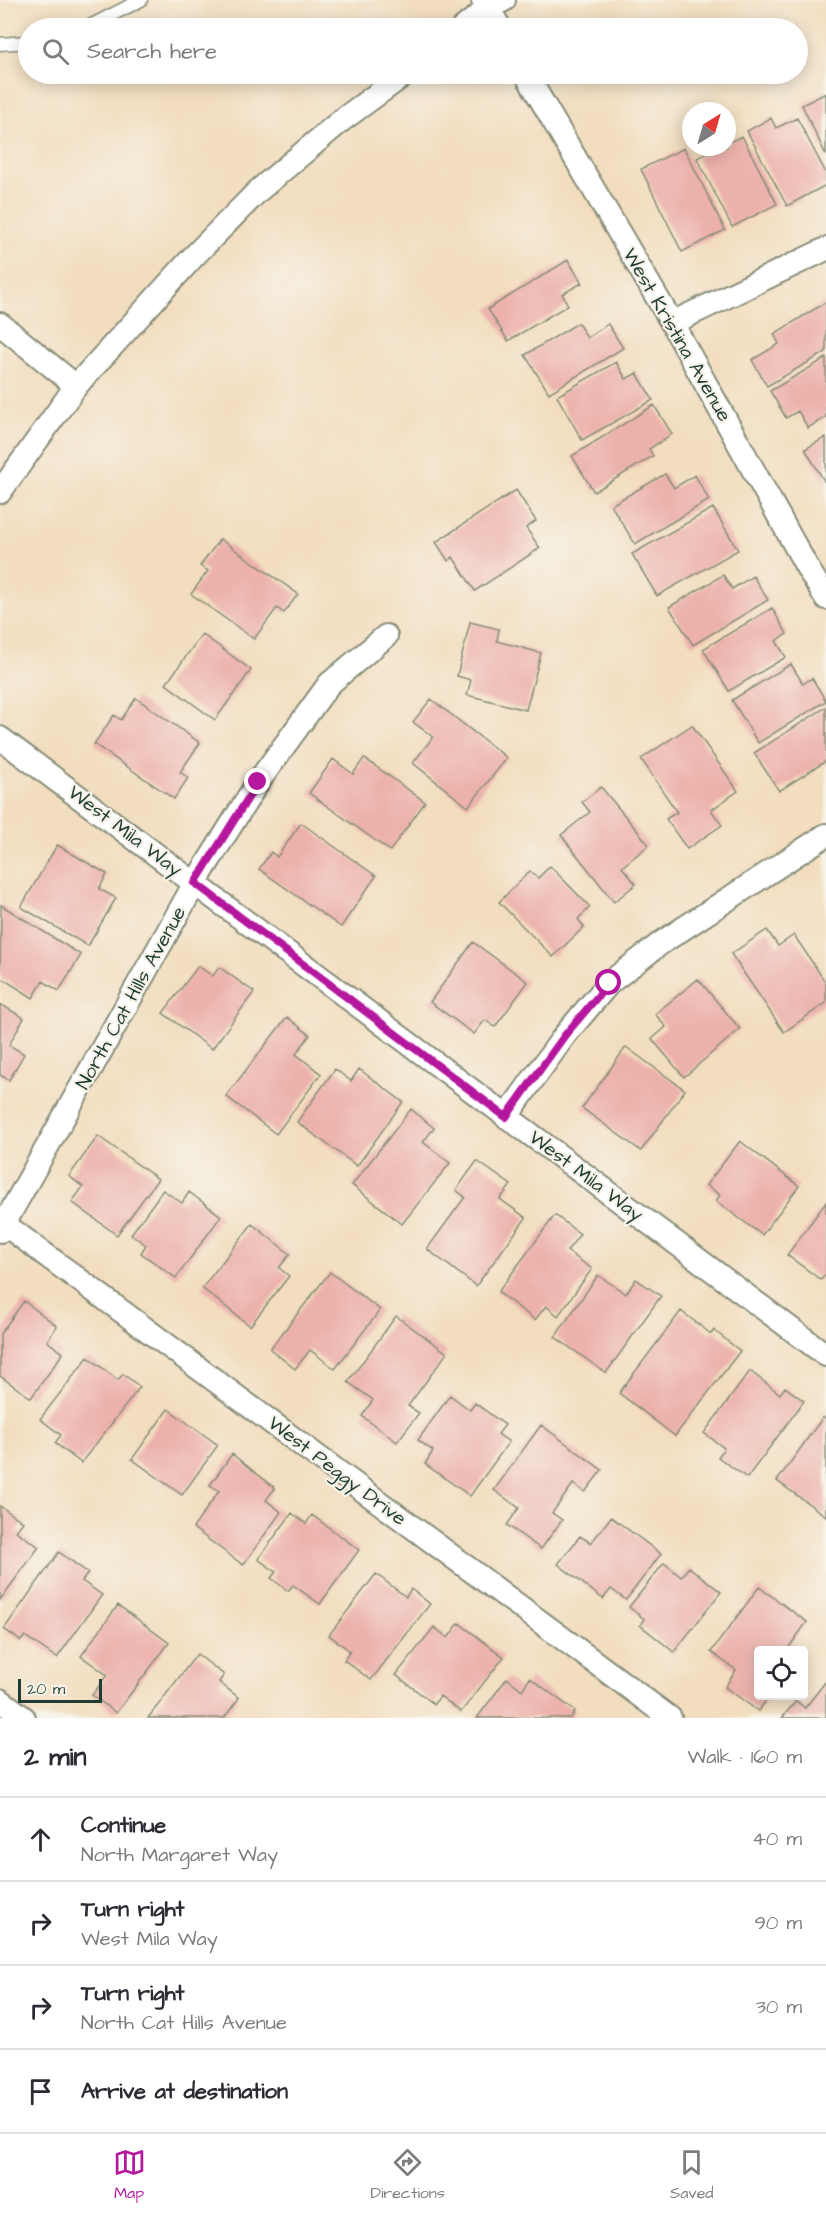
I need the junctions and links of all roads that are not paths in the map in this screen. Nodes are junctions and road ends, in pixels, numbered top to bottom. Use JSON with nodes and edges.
{"nodes":[{"id":1,"x":141,"y":0,"type":"edge"},
{"id":2,"x":492,"y":3,"type":"edge"},
{"id":3,"x":106,"y":18,"type":"edge"},
{"id":4,"x":475,"y":18,"type":"edge"},
{"id":5,"x":497,"y":18,"type":"edge"},
{"id":6,"x":18,"y":43,"type":"edge"},
{"id":7,"x":0,"y":44,"type":"edge"},
{"id":8,"x":391,"y":84,"type":"edge"},
{"id":9,"x":532,"y":84,"type":"edge"},
{"id":10,"x":826,"y":249,"type":"edge"},
{"id":11,"x":672,"y":323,"type":"junction"},
{"id":12,"x":0,"y":324,"type":"edge"},
{"id":13,"x":76,"y":386,"type":"junction"},
{"id":14,"x":0,"y":492,"type":"edge"},
{"id":15,"x":826,"y":598,"type":"edge"},
{"id":16,"x":386,"y":636,"type":"dead end"},
{"id":17,"x":0,"y":738,"type":"edge"},
{"id":18,"x":826,"y":835,"type":"edge"},
{"id":19,"x":195,"y":883,"type":"junction"},
{"id":20,"x":506,"y":1117,"type":"junction"},
{"id":21,"x":2,"y":1227,"type":"edge"},
{"id":22,"x":826,"y":1355,"type":"edge"},
{"id":23,"x":0,"y":1700,"type":"edge"},
{"id":24,"x":24,"y":1718,"type":"edge"},
{"id":25,"x":670,"y":1718,"type":"edge"}],
"edges":[{"from":1,"to":3,"type":"lane"},
{"from":2,"to":4,"type":"street"},
{"from":2,"to":5,"type":"street"},
{"from":6,"to":7,"type":"lane"},
{"from":8,"to":13,"type":"street"},
{"from":9,"to":11,"type":"street","name":"West Kristina Avenue"},
{"from":10,"to":11,"type":"street"},
{"from":11,"to":15,"type":"street","name":"West Kristina Avenue"},
{"from":12,"to":13,"type":"street"},
{"from":13,"to":14,"type":"street"},
{"from":16,"to":19,"type":"street","name":"North Cat Hills Avenue"},
{"from":17,"to":19,"type":"street","name":"West Mila Way"},
{"from":18,"to":20,"type":"street"},
{"from":19,"to":20,"type":"street","name":"West Mila Way"},
{"from":19,"to":21,"type":"street","name":"North Cat Hills Avenue"},
{"from":20,"to":22,"type":"street","name":"West Mila Way"},
{"from":21,"to":25,"type":"street","name":"West Peggy Drive"},
{"from":23,"to":24,"type":"street"}]}
